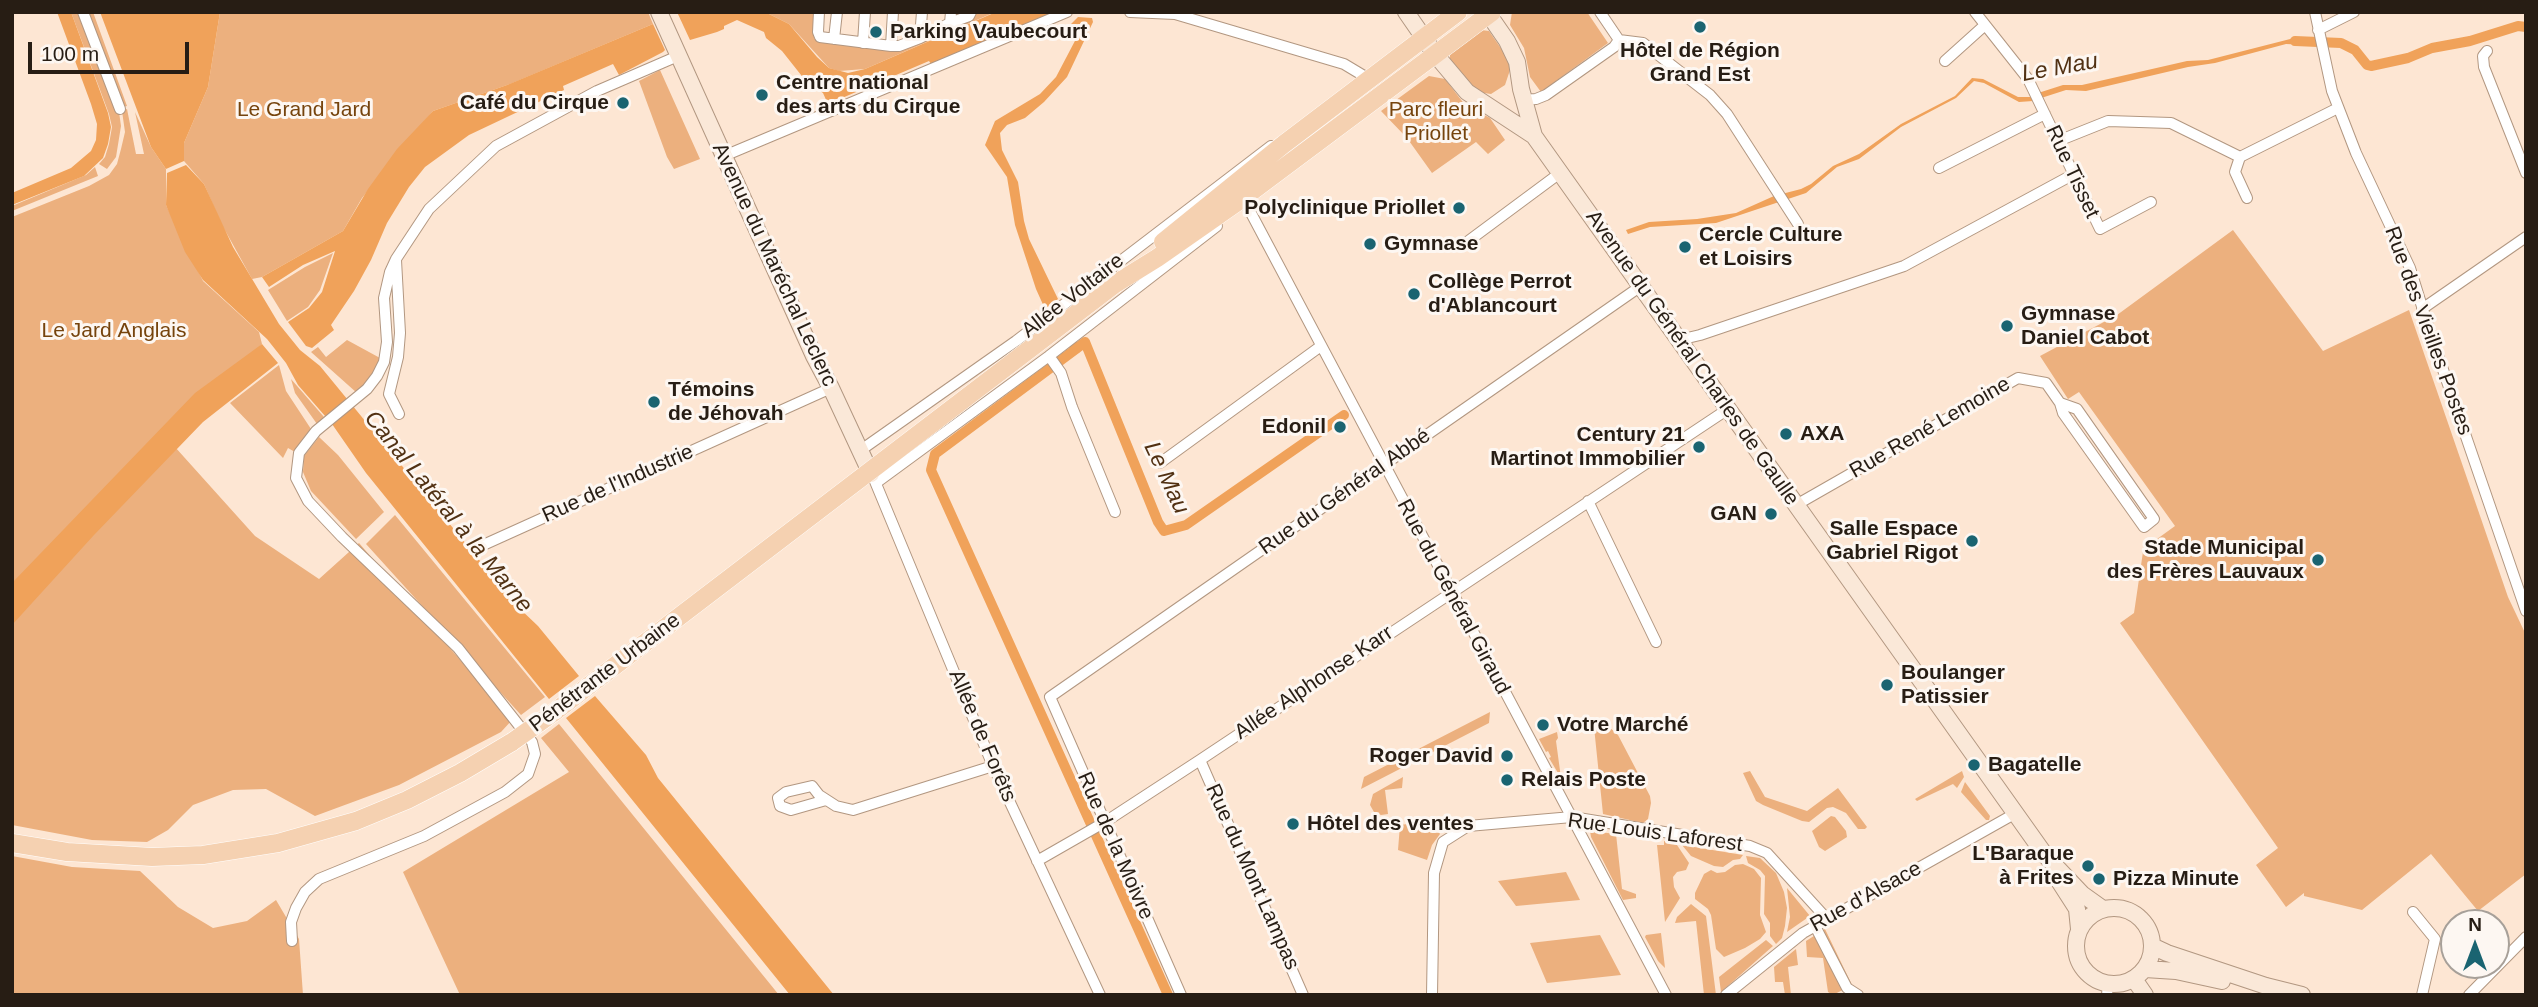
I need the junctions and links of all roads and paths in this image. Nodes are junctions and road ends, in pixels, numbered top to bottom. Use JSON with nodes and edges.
{"nodes":[{"id":1,"x":83,"y":12,"type":"edge"},
{"id":2,"x":659,"y":12,"type":"edge"},
{"id":3,"x":819,"y":12,"type":"edge"},
{"id":4,"x":837,"y":12,"type":"edge"},
{"id":5,"x":865,"y":12,"type":"edge"},
{"id":6,"x":893,"y":12,"type":"edge"},
{"id":7,"x":922,"y":12,"type":"edge"},
{"id":8,"x":971,"y":12,"type":"edge"},
{"id":9,"x":1067,"y":12,"type":"edge"},
{"id":10,"x":1130,"y":12,"type":"edge"},
{"id":11,"x":1406,"y":12,"type":"edge"},
{"id":12,"x":1458,"y":12,"type":"edge"},
{"id":13,"x":1600,"y":12,"type":"edge"},
{"id":14,"x":1975,"y":12,"type":"edge"},
{"id":15,"x":2315,"y":12,"type":"edge"},
{"id":16,"x":2354,"y":12,"type":"edge"},
{"id":17,"x":1489,"y":13,"type":"edge"},
{"id":18,"x":950,"y":18,"type":"edge"},
{"id":19,"x":1985,"y":25,"type":"junction"},
{"id":20,"x":920,"y":38,"type":"junction"},
{"id":21,"x":1423,"y":38,"type":"junction"},
{"id":22,"x":2320,"y":38,"type":"junction"},
{"id":23,"x":835,"y":39,"type":"junction"},
{"id":24,"x":1619,"y":40,"type":"junction"},
{"id":25,"x":863,"y":43,"type":"junction"},
{"id":26,"x":891,"y":46,"type":"junction"},
{"id":27,"x":2487,"y":51,"type":"dead end"},
{"id":28,"x":1435,"y":54,"type":"junction"},
{"id":29,"x":678,"y":56,"type":"junction"},
{"id":30,"x":1945,"y":61,"type":"dead end"},
{"id":31,"x":1369,"y":79,"type":"junction"},
{"id":32,"x":1523,"y":100,"type":"junction"},
{"id":33,"x":2338,"y":108,"type":"junction"},
{"id":34,"x":120,"y":109,"type":"dead end"},
{"id":35,"x":1502,"y":113,"type":"junction"},
{"id":36,"x":2045,"y":114,"type":"junction"},
{"id":37,"x":1534,"y":136,"type":"junction"},
{"id":38,"x":2058,"y":141,"type":"junction"},
{"id":39,"x":1284,"y":144,"type":"junction"},
{"id":40,"x":724,"y":156,"type":"junction"},
{"id":41,"x":2240,"y":157,"type":"junction"},
{"id":42,"x":1939,"y":168,"type":"dead end"},
{"id":43,"x":1560,"y":173,"type":"junction"},
{"id":44,"x":2526,"y":173,"type":"edge"},
{"id":45,"x":2074,"y":174,"type":"junction"},
{"id":46,"x":1243,"y":198,"type":"junction"},
{"id":47,"x":2247,"y":198,"type":"dead end"},
{"id":48,"x":2151,"y":202,"type":"dead end"},
{"id":49,"x":1798,"y":224,"type":"dead end"},
{"id":50,"x":2526,"y":237,"type":"edge"},
{"id":51,"x":1466,"y":242,"type":"dead end"},
{"id":52,"x":396,"y":259,"type":"junction"},
{"id":53,"x":1115,"y":284,"type":"junction"},
{"id":54,"x":1641,"y":286,"type":"junction"},
{"id":55,"x":2422,"y":309,"type":"junction"},
{"id":56,"x":1679,"y":340,"type":"junction"},
{"id":57,"x":1321,"y":346,"type":"junction"},
{"id":58,"x":1051,"y":358,"type":"junction"},
{"id":59,"x":831,"y":388,"type":"junction"},
{"id":60,"x":2060,"y":403,"type":"junction"},
{"id":61,"x":1728,"y":409,"type":"junction"},
{"id":62,"x":399,"y":414,"type":"dead end"},
{"id":63,"x":861,"y":450,"type":"junction"},
{"id":64,"x":1160,"y":463,"type":"dead end"},
{"id":65,"x":1384,"y":465,"type":"junction"},
{"id":66,"x":874,"y":478,"type":"junction"},
{"id":67,"x":1588,"y":501,"type":"junction"},
{"id":68,"x":1796,"y":505,"type":"junction"},
{"id":69,"x":1115,"y":513,"type":"dead end"},
{"id":70,"x":481,"y":546,"type":"dead end"},
{"id":71,"x":1450,"y":592,"type":"junction"},
{"id":72,"x":2526,"y":611,"type":"edge"},
{"id":73,"x":1656,"y":642,"type":"dead end"},
{"id":74,"x":1050,"y":697,"type":"joint"},
{"id":75,"x":1200,"y":760,"type":"junction"},
{"id":76,"x":993,"y":766,"type":"junction"},
{"id":77,"x":826,"y":800,"type":"dead end"},
{"id":78,"x":2016,"y":813,"type":"junction"},
{"id":79,"x":1572,"y":817,"type":"junction"},
{"id":80,"x":1103,"y":822,"type":"junction"},
{"id":81,"x":12,"y":843,"type":"edge"},
{"id":82,"x":2045,"y":855,"type":"junction"},
{"id":83,"x":1037,"y":861,"type":"junction"},
{"id":84,"x":2103,"y":909,"type":"junction"},
{"id":85,"x":2413,"y":912,"type":"dead end"},
{"id":86,"x":1827,"y":919,"type":"junction"},
{"id":87,"x":1815,"y":926,"type":"junction"},
{"id":88,"x":2079,"y":929,"type":"junction"},
{"id":89,"x":2526,"y":937,"type":"edge"},
{"id":90,"x":292,"y":941,"type":"dead end"},
{"id":91,"x":2152,"y":946,"type":"junction"},
{"id":92,"x":2140,"y":974,"type":"junction"},
{"id":93,"x":2266,"y":986,"type":"junction"},
{"id":94,"x":2108,"y":990,"type":"edge"},
{"id":95,"x":1100,"y":995,"type":"edge"},
{"id":96,"x":1181,"y":995,"type":"edge"},
{"id":97,"x":1303,"y":995,"type":"edge"},
{"id":98,"x":1432,"y":995,"type":"edge"},
{"id":99,"x":1666,"y":995,"type":"edge"},
{"id":100,"x":1727,"y":995,"type":"edge"},
{"id":101,"x":1858,"y":995,"type":"edge"},
{"id":102,"x":2146,"y":995,"type":"edge"},
{"id":103,"x":2302,"y":995,"type":"edge"},
{"id":104,"x":2422,"y":995,"type":"edge"},
{"id":105,"x":2469,"y":995,"type":"edge"}],
"edges":[{"from":1,"to":34,"type":"street"},
{"from":2,"to":29,"type":"main road","name":"Avenue du Maréchal Leclerc"},
{"from":3,"to":23,"type":"street"},
{"from":4,"to":23,"type":"street"},
{"from":5,"to":25,"type":"street"},
{"from":6,"to":26,"type":"street"},
{"from":7,"to":20,"type":"street"},
{"from":8,"to":18,"type":"street"},
{"from":9,"to":40,"type":"street"},
{"from":10,"to":31,"type":"street"},
{"from":11,"to":21,"type":"main road","name":"Avenue du Général Charles de Gaulle"},
{"from":12,"to":21,"type":"main road","name":"Allée Voltaire"},
{"from":13,"to":24,"type":"street"},
{"from":14,"to":19,"type":"street","name":"Rue Tisset"},
{"from":15,"to":22,"type":"street","name":"Rue des Vieilles Postes"},
{"from":16,"to":22,"type":"street"},
{"from":17,"to":28,"type":"main road","name":"Allée Voltaire"},
{"from":17,"to":32,"type":"main road","name":"Avenue du Général Charles de Gaulle"},
{"from":18,"to":20,"type":"street"},
{"from":19,"to":30,"type":"street"},
{"from":19,"to":36,"type":"street","name":"Rue Tisset"},
{"from":20,"to":26,"type":"street"},
{"from":21,"to":28,"type":"main road","name":"Avenue du Général Charles de Gaulle"},
{"from":21,"to":31,"type":"main road","name":"Allée Voltaire"},
{"from":22,"to":33,"type":"street","name":"Rue des Vieilles Postes"},
{"from":23,"to":25,"type":"street"},
{"from":24,"to":32,"type":"street"},
{"from":24,"to":49,"type":"street"},
{"from":25,"to":26,"type":"street"},
{"from":27,"to":44,"type":"street"},
{"from":28,"to":35,"type":"main road","name":"Avenue du Général Charles de Gaulle"},
{"from":28,"to":46,"type":"main road","name":"Allée Voltaire"},
{"from":29,"to":40,"type":"main road","name":"Avenue du Maréchal Leclerc"},
{"from":29,"to":52,"type":"street"},
{"from":31,"to":39,"type":"main road","name":"Allée Voltaire"},
{"from":32,"to":35,"type":"main road"},
{"from":32,"to":37,"type":"main road","name":"Avenue du Général Charles de Gaulle"},
{"from":33,"to":41,"type":"street"},
{"from":33,"to":55,"type":"street","name":"Rue des Vieilles Postes"},
{"from":35,"to":37,"type":"main road","name":"Avenue du Général Charles de Gaulle"},
{"from":36,"to":38,"type":"street","name":"Rue Tisset"},
{"from":36,"to":42,"type":"street","name":"Rue Tisset"},
{"from":37,"to":43,"type":"main road","name":"Avenue du Général Charles de Gaulle"},
{"from":38,"to":41,"type":"street"},
{"from":38,"to":45,"type":"street","name":"Rue Tisset"},
{"from":39,"to":53,"type":"main road","name":"Allée Voltaire"},
{"from":39,"to":63,"type":"street","name":"Allée Voltaire"},
{"from":40,"to":59,"type":"main road","name":"Avenue du Maréchal Leclerc"},
{"from":41,"to":47,"type":"street"},
{"from":43,"to":51,"type":"street"},
{"from":43,"to":54,"type":"main road","name":"Avenue du Général Charles de Gaulle"},
{"from":45,"to":48,"type":"street","name":"Rue Tisset"},
{"from":45,"to":56,"type":"street"},
{"from":46,"to":53,"type":"main road","name":"Allée Voltaire"},
{"from":46,"to":57,"type":"street","name":"Rue du Général Giraud"},
{"from":46,"to":58,"type":"street","name":"Allée Voltaire"},
{"from":50,"to":55,"type":"street"},
{"from":52,"to":62,"type":"street"},
{"from":52,"to":90,"type":"street"},
{"from":53,"to":81,"type":"main road","name":"Pénétrante Urbaine","bridge":true},
{"from":54,"to":56,"type":"main road","name":"Avenue du Général Charles de Gaulle"},
{"from":54,"to":65,"type":"street","name":"Rue du Général Abbé"},
{"from":55,"to":72,"type":"street","name":"Rue des Vieilles Postes"},
{"from":56,"to":61,"type":"main road","name":"Avenue du Général Charles de Gaulle"},
{"from":57,"to":64,"type":"street"},
{"from":57,"to":65,"type":"street","name":"Rue du Général Giraud"},
{"from":58,"to":66,"type":"street","name":"Allée Voltaire"},
{"from":58,"to":69,"type":"street"},
{"from":59,"to":63,"type":"main road","name":"Avenue du Maréchal Leclerc"},
{"from":59,"to":70,"type":"street","name":"Rue de l'Industrie"},
{"from":60,"to":60,"type":"street","name":"Rue René Lemoine"},
{"from":60,"to":68,"type":"street","name":"Rue René Lemoine"},
{"from":61,"to":67,"type":"street","name":"Allée Alphonse Karr"},
{"from":61,"to":68,"type":"main road","name":"Avenue du Général Charles de Gaulle"},
{"from":63,"to":66,"type":"main road","name":"Avenue du Maréchal Leclerc"},
{"from":65,"to":71,"type":"street","name":"Rue du Général Giraud"},
{"from":65,"to":74,"type":"street","name":"Rue du Général Abbé"},
{"from":66,"to":76,"type":"street","name":"Allée de Forêts"},
{"from":67,"to":71,"type":"street","name":"Allée Alphonse Karr"},
{"from":67,"to":73,"type":"street"},
{"from":68,"to":78,"type":"main road","name":"Avenue du Général Charles de Gaulle"},
{"from":71,"to":75,"type":"street","name":"Allée Alphonse Karr"},
{"from":71,"to":79,"type":"street","name":"Rue du Général Giraud"},
{"from":74,"to":80,"type":"street","name":"Rue de la Moivre"},
{"from":75,"to":80,"type":"street","name":"Allée Alphonse Karr"},
{"from":75,"to":97,"type":"street","name":"Rue du Mont Lampas"},
{"from":76,"to":77,"type":"street"},
{"from":76,"to":83,"type":"street","name":"Allée de Forêts"},
{"from":78,"to":82,"type":"main road","name":"Avenue du Général Charles de Gaulle"},
{"from":78,"to":86,"type":"street","name":"Rue d'Alsace"},
{"from":79,"to":86,"type":"street","name":"Rue Louis Laforest"},
{"from":79,"to":98,"type":"street","name":"Rue Louis Laforest"},
{"from":79,"to":99,"type":"street","name":"Rue du Général Giraud"},
{"from":80,"to":83,"type":"street","name":"Allée Alphonse Karr"},
{"from":80,"to":96,"type":"street","name":"Rue de la Moivre"},
{"from":82,"to":84,"type":"main road","name":"Avenue du Général Charles de Gaulle"},
{"from":82,"to":88,"type":"main road","name":"Avenue du Général Charles de Gaulle"},
{"from":83,"to":95,"type":"street","name":"Allée de Forêts"},
{"from":84,"to":88,"type":"main road"},
{"from":84,"to":91,"type":"main road"},
{"from":85,"to":104,"type":"street"},
{"from":86,"to":87,"type":"street","name":"Rue d'Alsace"},
{"from":87,"to":100,"type":"street","name":"Rue d'Alsace"},
{"from":87,"to":101,"type":"street"},
{"from":88,"to":94,"type":"main road"},
{"from":89,"to":105,"type":"street"},
{"from":91,"to":92,"type":"main road"},
{"from":91,"to":93,"type":"main road"},
{"from":92,"to":93,"type":"main road"},
{"from":92,"to":94,"type":"main road"},
{"from":92,"to":102,"type":"main road"},
{"from":93,"to":103,"type":"main road"}]}
